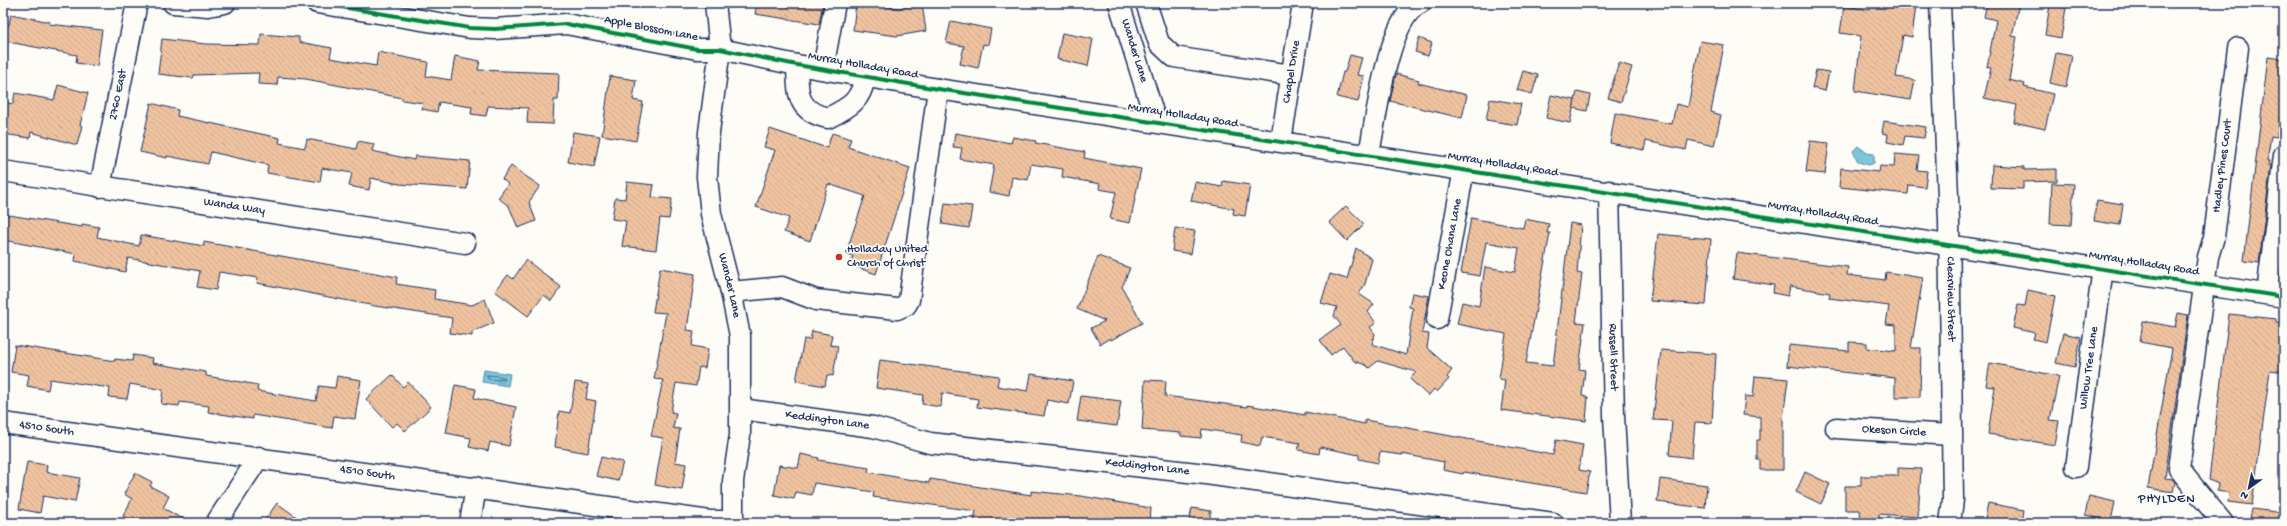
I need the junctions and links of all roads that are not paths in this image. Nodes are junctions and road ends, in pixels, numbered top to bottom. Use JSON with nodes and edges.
{"nodes":[{"id":1,"x":137,"y":3,"type":"edge"},
{"id":2,"x":172,"y":3,"type":"edge"},
{"id":3,"x":225,"y":3,"type":"edge"},
{"id":4,"x":317,"y":3,"type":"edge"},
{"id":5,"x":715,"y":3,"type":"edge"},
{"id":6,"x":835,"y":3,"type":"edge"},
{"id":7,"x":1119,"y":3,"type":"edge"},
{"id":8,"x":1146,"y":3,"type":"edge"},
{"id":9,"x":1303,"y":3,"type":"edge"},
{"id":10,"x":1420,"y":3,"type":"edge"},
{"id":11,"x":1940,"y":3,"type":"edge"},
{"id":12,"x":2238,"y":48,"type":"dead end"},
{"id":13,"x":720,"y":49,"type":"junction"},
{"id":14,"x":797,"y":65,"type":"junction"},
{"id":15,"x":823,"y":69,"type":"junction"},
{"id":16,"x":1291,"y":75,"type":"junction"},
{"id":17,"x":865,"y":76,"type":"junction"},
{"id":18,"x":938,"y":89,"type":"junction"},
{"id":19,"x":1156,"y":122,"type":"junction"},
{"id":20,"x":1280,"y":141,"type":"junction"},
{"id":21,"x":1369,"y":154,"type":"junction"},
{"id":22,"x":2284,"y":155,"type":"edge"},
{"id":23,"x":1464,"y":169,"type":"junction"},
{"id":24,"x":3,"y":172,"type":"edge"},
{"id":25,"x":100,"y":187,"type":"junction"},
{"id":26,"x":1609,"y":191,"type":"junction"},
{"id":27,"x":465,"y":242,"type":"dead end"},
{"id":28,"x":1949,"y":244,"type":"junction"},
{"id":29,"x":2103,"y":268,"type":"junction"},
{"id":30,"x":2204,"y":284,"type":"junction"},
{"id":31,"x":748,"y":290,"type":"junction"},
{"id":32,"x":2276,"y":295,"type":"edge"},
{"id":33,"x":1437,"y":319,"type":"dead end"},
{"id":34,"x":741,"y":408,"type":"junction"},
{"id":35,"x":3,"y":423,"type":"edge"},
{"id":36,"x":1836,"y":428,"type":"dead end"},
{"id":37,"x":1951,"y":435,"type":"junction"},
{"id":38,"x":259,"y":458,"type":"junction"},
{"id":39,"x":2076,"y":467,"type":"dead end"},
{"id":40,"x":476,"y":487,"type":"junction"},
{"id":41,"x":733,"y":522,"type":"edge"},
{"id":42,"x":216,"y":523,"type":"edge"},
{"id":43,"x":470,"y":523,"type":"edge"},
{"id":44,"x":1553,"y":523,"type":"edge"},
{"id":45,"x":1620,"y":523,"type":"edge"},
{"id":46,"x":1950,"y":523,"type":"edge"},
{"id":47,"x":2223,"y":523,"type":"edge"}],
"edges":[{"from":1,"to":25,"type":"street","name":"2760 East"},
{"from":2,"to":3,"type":"street"},
{"from":4,"to":13,"type":"street","name":"Apple Blossom Lane"},
{"from":5,"to":13,"type":"street","name":"Wander Lane"},
{"from":6,"to":15,"type":"street"},
{"from":7,"to":19,"type":"street","name":"Wander Lane"},
{"from":8,"to":16,"type":"street"},
{"from":9,"to":16,"type":"street","name":"Chapel Drive"},
{"from":10,"to":21,"type":"street"},
{"from":11,"to":28,"type":"street","name":"Clearview Street"},
{"from":12,"to":30,"type":"street","name":"Hadley Pines Court"},
{"from":13,"to":14,"type":"street","name":"Murray Holladay Road"},
{"from":13,"to":31,"type":"street","name":"Wander Lane"},
{"from":14,"to":15,"type":"street","name":"Murray Holladay Road"},
{"from":14,"to":17,"type":"street"},
{"from":15,"to":17,"type":"street","name":"Murray Holladay Road"},
{"from":16,"to":20,"type":"street","name":"Chapel Drive"},
{"from":17,"to":18,"type":"street","name":"Murray Holladay Road"},
{"from":18,"to":19,"type":"street","name":"Murray Holladay Road"},
{"from":18,"to":31,"type":"street"},
{"from":19,"to":20,"type":"street","name":"Murray Holladay Road"},
{"from":20,"to":21,"type":"street","name":"Murray Holladay Road"},
{"from":21,"to":23,"type":"street","name":"Murray Holladay Road"},
{"from":22,"to":32,"type":"street"},
{"from":23,"to":26,"type":"street","name":"Murray Holladay Road"},
{"from":23,"to":33,"type":"street","name":"Keone Ohana Lane"},
{"from":24,"to":25,"type":"street","name":"Wanda Way"},
{"from":25,"to":27,"type":"street","name":"Wanda Way"},
{"from":26,"to":28,"type":"street","name":"Murray Holladay Road"},
{"from":26,"to":45,"type":"street","name":"Russell Street"},
{"from":28,"to":29,"type":"street","name":"Murray Holladay Road"},
{"from":28,"to":37,"type":"street","name":"Clearview Street"},
{"from":29,"to":30,"type":"street","name":"Murray Holladay Road"},
{"from":29,"to":39,"type":"street","name":"Willow Tree Lane"},
{"from":30,"to":32,"type":"street","name":"Murray Holladay Road"},
{"from":30,"to":47,"type":"street","name":"Hadley Pines Court"},
{"from":31,"to":34,"type":"street","name":"Wander Lane"},
{"from":34,"to":41,"type":"street","name":"Wander Lane"},
{"from":34,"to":44,"type":"street","name":"Keddington Lane"},
{"from":35,"to":38,"type":"street","name":"4510 South"},
{"from":36,"to":37,"type":"street","name":"Okeson Circle"},
{"from":37,"to":46,"type":"street","name":"Clearview Street"},
{"from":38,"to":40,"type":"street","name":"4510 South"},
{"from":38,"to":42,"type":"street"},
{"from":40,"to":41,"type":"street","name":"4510 South"},
{"from":40,"to":43,"type":"street"}]}
